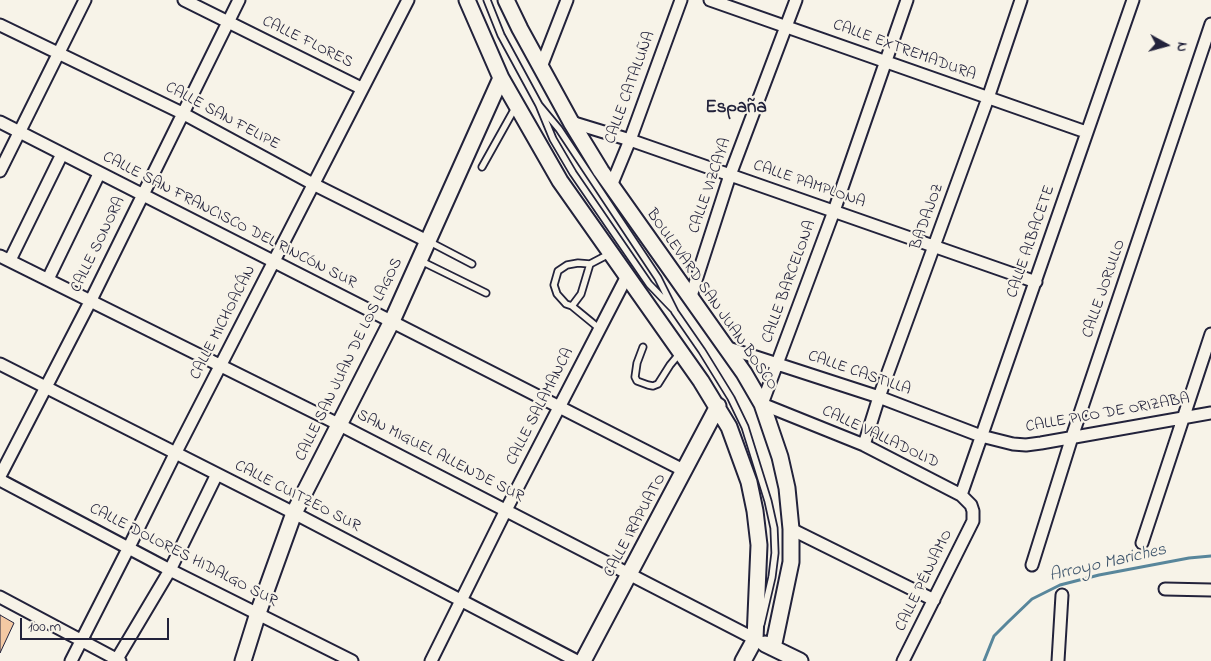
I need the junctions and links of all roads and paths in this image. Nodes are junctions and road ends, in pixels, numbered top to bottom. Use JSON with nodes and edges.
{"nodes":[{"id":1,"x":85,"y":0,"type":"edge"},
{"id":2,"x":184,"y":0,"type":"edge"},
{"id":3,"x":239,"y":0,"type":"edge"},
{"id":4,"x":408,"y":0,"type":"edge"},
{"id":5,"x":467,"y":0,"type":"edge"},
{"id":6,"x":487,"y":0,"type":"edge"},
{"id":7,"x":506,"y":0,"type":"edge"},
{"id":8,"x":567,"y":0,"type":"edge"},
{"id":9,"x":681,"y":0,"type":"edge"},
{"id":10,"x":710,"y":0,"type":"edge"},
{"id":11,"x":796,"y":0,"type":"edge"},
{"id":12,"x":907,"y":0,"type":"edge"},
{"id":13,"x":1021,"y":0,"type":"edge"},
{"id":14,"x":1133,"y":0,"type":"edge"},
{"id":15,"x":228,"y":22,"type":"junction"},
{"id":16,"x":1211,"y":24,"type":"edge"},
{"id":17,"x":0,"y":25,"type":"edge"},
{"id":18,"x":787,"y":27,"type":"junction"},
{"id":19,"x":58,"y":54,"type":"junction"},
{"id":20,"x":887,"y":61,"type":"junction"},
{"id":21,"x":541,"y":67,"type":"junction"},
{"id":22,"x":500,"y":78,"type":"junction"},
{"id":23,"x":361,"y":88,"type":"junction"},
{"id":24,"x":988,"y":98,"type":"junction"},
{"id":25,"x":539,"y":105,"type":"junction"},
{"id":26,"x":516,"y":106,"type":"junction"},
{"id":27,"x":182,"y":113,"type":"junction"},
{"id":28,"x":0,"y":122,"type":"edge"},
{"id":29,"x":570,"y":122,"type":"junction"},
{"id":30,"x":20,"y":132,"type":"junction"},
{"id":31,"x":1086,"y":132,"type":"junction"},
{"id":32,"x":630,"y":140,"type":"junction"},
{"id":33,"x":62,"y":154,"type":"junction"},
{"id":34,"x":482,"y":167,"type":"dead end"},
{"id":35,"x":0,"y":171,"type":"edge"},
{"id":36,"x":99,"y":174,"type":"junction"},
{"id":37,"x":730,"y":175,"type":"junction"},
{"id":38,"x":313,"y":184,"type":"junction"},
{"id":39,"x":611,"y":186,"type":"junction"},
{"id":40,"x":142,"y":195,"type":"junction"},
{"id":41,"x":834,"y":211,"type":"junction"},
{"id":42,"x":427,"y":241,"type":"junction"},
{"id":43,"x":935,"y":247,"type":"junction"},
{"id":44,"x":611,"y":253,"type":"junction"},
{"id":45,"x":5,"y":258,"type":"edge"},
{"id":46,"x":419,"y":260,"type":"junction"},
{"id":47,"x":273,"y":262,"type":"junction"},
{"id":48,"x":472,"y":264,"type":"dead end"},
{"id":49,"x":590,"y":264,"type":"junction"},
{"id":50,"x":627,"y":276,"type":"junction"},
{"id":51,"x":48,"y":279,"type":"junction"},
{"id":52,"x":1036,"y":282,"type":"junction"},
{"id":53,"x":486,"y":293,"type":"dead end"},
{"id":54,"x":690,"y":299,"type":"junction"},
{"id":55,"x":91,"y":300,"type":"junction"},
{"id":56,"x":572,"y":306,"type":"junction"},
{"id":57,"x":675,"y":312,"type":"junction"},
{"id":58,"x":392,"y":321,"type":"junction"},
{"id":59,"x":600,"y":329,"type":"junction"},
{"id":60,"x":1211,"y":334,"type":"edge"},
{"id":61,"x":643,"y":347,"type":"dead end"},
{"id":62,"x":725,"y":347,"type":"junction"},
{"id":63,"x":680,"y":352,"type":"junction"},
{"id":64,"x":778,"y":363,"type":"junction"},
{"id":65,"x":0,"y":364,"type":"edge"},
{"id":66,"x":220,"y":366,"type":"junction"},
{"id":67,"x":44,"y":387,"type":"junction"},
{"id":68,"x":879,"y":397,"type":"junction"},
{"id":69,"x":762,"y":404,"type":"junction"},
{"id":70,"x":718,"y":406,"type":"junction"},
{"id":71,"x":558,"y":408,"type":"junction"},
{"id":72,"x":1211,"y":413,"type":"edge"},
{"id":73,"x":1183,"y":417,"type":"junction"},
{"id":74,"x":340,"y":425,"type":"junction"},
{"id":75,"x":981,"y":436,"type":"junction"},
{"id":76,"x":1072,"y":437,"type":"junction"},
{"id":77,"x":864,"y":445,"type":"junction"},
{"id":78,"x":175,"y":454,"type":"junction"},
{"id":79,"x":685,"y":471,"type":"junction"},
{"id":80,"x":216,"y":474,"type":"junction"},
{"id":81,"x":0,"y":476,"type":"edge"},
{"id":82,"x":0,"y":480,"type":"edge"},
{"id":83,"x":961,"y":495,"type":"junction"},
{"id":84,"x":506,"y":510,"type":"junction"},
{"id":85,"x":294,"y":513,"type":"junction"},
{"id":86,"x":792,"y":529,"type":"junction"},
{"id":87,"x":1142,"y":543,"type":"dead end"},
{"id":88,"x":129,"y":547,"type":"junction"},
{"id":89,"x":1032,"y":565,"type":"dead end"},
{"id":90,"x":170,"y":570,"type":"junction"},
{"id":91,"x":631,"y":574,"type":"junction"},
{"id":92,"x":1165,"y":589,"type":"dead end"},
{"id":93,"x":1211,"y":590,"type":"edge"},
{"id":94,"x":1062,"y":595,"type":"dead end"},
{"id":95,"x":0,"y":598,"type":"edge"},
{"id":96,"x":462,"y":600,"type":"junction"},
{"id":97,"x":934,"y":600,"type":"junction"},
{"id":98,"x":258,"y":613,"type":"junction"},
{"id":99,"x":755,"y":639,"type":"junction"},
{"id":100,"x":81,"y":640,"type":"junction"},
{"id":101,"x":773,"y":648,"type":"junction"},
{"id":102,"x":119,"y":660,"type":"edge"},
{"id":103,"x":71,"y":661,"type":"edge"},
{"id":104,"x":243,"y":661,"type":"edge"},
{"id":105,"x":352,"y":661,"type":"edge"},
{"id":106,"x":431,"y":661,"type":"edge"},
{"id":107,"x":577,"y":661,"type":"edge"},
{"id":108,"x":583,"y":661,"type":"edge"},
{"id":109,"x":743,"y":661,"type":"edge"},
{"id":110,"x":800,"y":661,"type":"edge"},
{"id":111,"x":903,"y":661,"type":"edge"},
{"id":112,"x":1058,"y":661,"type":"edge"}],
"edges":[{"from":1,"to":19,"type":"street"},
{"from":2,"to":15,"type":"street","name":"CALLE FLORES"},
{"from":3,"to":15,"type":"street","name":"CALLE SONORA"},
{"from":4,"to":23,"type":"street","name":"CALLE MICHOACÁN"},
{"from":5,"to":22,"type":"street"},
{"from":6,"to":25,"type":"lane"},
{"from":7,"to":21,"type":"street","name":"BOULEVARD SAN JUAN BOSCO"},
{"from":8,"to":21,"type":"street"},
{"from":9,"to":32,"type":"street","name":"CALLE CATALUÑA"},
{"from":10,"to":18,"type":"street","name":"CALLE EXTREMADURA"},
{"from":11,"to":18,"type":"street","name":"CALLE VIZCAYA"},
{"from":12,"to":20,"type":"street","name":"CALLE BARCELONA"},
{"from":13,"to":24,"type":"street","name":"BADAJOZ"},
{"from":14,"to":31,"type":"street","name":"CALLE ALBACETE"},
{"from":15,"to":23,"type":"street","name":"CALLE FLORES"},
{"from":15,"to":27,"type":"street","name":"CALLE SONORA"},
{"from":16,"to":76,"type":"street","name":"CALLE JORULLO"},
{"from":17,"to":19,"type":"street","name":"CALLE SAN FELIPE"},
{"from":18,"to":20,"type":"street","name":"CALLE EXTREMADURA"},
{"from":18,"to":37,"type":"street","name":"CALLE VIZCAYA"},
{"from":19,"to":27,"type":"street","name":"CALLE SAN FELIPE"},
{"from":19,"to":30,"type":"street"},
{"from":20,"to":24,"type":"street","name":"CALLE EXTREMADURA"},
{"from":20,"to":41,"type":"street","name":"CALLE BARCELONA"},
{"from":21,"to":29,"type":"street","name":"BOULEVARD SAN JUAN BOSCO"},
{"from":22,"to":26,"type":"street"},
{"from":22,"to":42,"type":"street","name":"CALLE SAN JUAN DE LOS LAGOS"},
{"from":23,"to":38,"type":"street","name":"CALLE MICHOACÁN"},
{"from":24,"to":31,"type":"street","name":"CALLE EXTREMADURA"},
{"from":24,"to":43,"type":"street","name":"BADAJOZ"},
{"from":25,"to":57,"type":"lane"},
{"from":25,"to":57,"type":"lane"},
{"from":26,"to":34,"type":"lane"},
{"from":26,"to":44,"type":"street"},
{"from":27,"to":38,"type":"street","name":"CALLE SAN FELIPE"},
{"from":27,"to":40,"type":"street","name":"CALLE SONORA"},
{"from":28,"to":30,"type":"street","name":"CALLE SAN FRANCISCO DEL RINCÓN SUR"},
{"from":29,"to":32,"type":"street","name":"CALLE PAMPLONA"},
{"from":29,"to":39,"type":"street","name":"BOULEVARD SAN JUAN BOSCO"},
{"from":30,"to":33,"type":"street","name":"CALLE SAN FRANCISCO DEL RINCÓN SUR"},
{"from":30,"to":35,"type":"street"},
{"from":31,"to":52,"type":"street","name":"CALLE ALBACETE"},
{"from":32,"to":37,"type":"street","name":"CALLE PAMPLONA"},
{"from":32,"to":39,"type":"street","name":"CALLE CATALUÑA"},
{"from":33,"to":36,"type":"street","name":"CALLE SAN FRANCISCO DEL RINCÓN SUR"},
{"from":33,"to":45,"type":"street"},
{"from":36,"to":40,"type":"street","name":"CALLE SAN FRANCISCO DEL RINCÓN SUR"},
{"from":36,"to":51,"type":"street"},
{"from":37,"to":41,"type":"street","name":"CALLE PAMPLONA"},
{"from":37,"to":54,"type":"street","name":"CALLE VIZCAYA"},
{"from":38,"to":42,"type":"street","name":"CALLE SAN FELIPE"},
{"from":38,"to":47,"type":"street","name":"CALLE MICHOACÁN"},
{"from":39,"to":54,"type":"street","name":"BOULEVARD SAN JUAN BOSCO"},
{"from":40,"to":47,"type":"street","name":"CALLE SAN FRANCISCO DEL RINCÓN SUR"},
{"from":40,"to":55,"type":"street","name":"CALLE SONORA"},
{"from":41,"to":43,"type":"street","name":"CALLE PAMPLONA"},
{"from":41,"to":64,"type":"street","name":"CALLE BARCELONA"},
{"from":42,"to":46,"type":"street","name":"CALLE SAN JUAN DE LOS LAGOS"},
{"from":42,"to":48,"type":"lane"},
{"from":43,"to":52,"type":"street","name":"CALLE PAMPLONA"},
{"from":43,"to":68,"type":"street","name":"BADAJOZ"},
{"from":44,"to":49,"type":"lane"},
{"from":44,"to":50,"type":"street"},
{"from":45,"to":51,"type":"street","name":"SAN MIGUEL ALLENDE SUR"},
{"from":46,"to":53,"type":"lane"},
{"from":46,"to":58,"type":"street","name":"CALLE SAN JUAN DE LOS LAGOS"},
{"from":47,"to":58,"type":"street","name":"CALLE SAN FRANCISCO DEL RINCÓN SUR"},
{"from":47,"to":66,"type":"street","name":"CALLE MICHOACÁN"},
{"from":49,"to":56,"type":"lane"},
{"from":49,"to":56,"type":"lane"},
{"from":50,"to":59,"type":"street","name":"CALLE SALAMANCA"},
{"from":50,"to":63,"type":"street"},
{"from":51,"to":55,"type":"street","name":"SAN MIGUEL ALLENDE SUR"},
{"from":52,"to":75,"type":"street","name":"CALLE ALBACETE"},
{"from":54,"to":62,"type":"street","name":"BOULEVARD SAN JUAN BOSCO"},
{"from":55,"to":66,"type":"street","name":"SAN MIGUEL ALLENDE SUR"},
{"from":55,"to":67,"type":"street","name":"CALLE SONORA"},
{"from":56,"to":59,"type":"lane"},
{"from":57,"to":99,"type":"lane"},
{"from":58,"to":71,"type":"street","name":"CALLE SAN FRANCISCO DEL RINCÓN SUR"},
{"from":58,"to":74,"type":"street","name":"CALLE SAN JUAN DE LOS LAGOS"},
{"from":59,"to":71,"type":"street","name":"CALLE SALAMANCA"},
{"from":60,"to":73,"type":"street"},
{"from":61,"to":63,"type":"lane"},
{"from":62,"to":64,"type":"street","name":"CALLE CASTILLA"},
{"from":62,"to":69,"type":"street","name":"BOULEVARD SAN JUAN BOSCO"},
{"from":63,"to":70,"type":"street"},
{"from":64,"to":68,"type":"street","name":"CALLE CASTILLA"},
{"from":64,"to":69,"type":"street","name":"CALLE BARCELONA"},
{"from":65,"to":67,"type":"street","name":"CALLE CUITZEO SUR"},
{"from":66,"to":74,"type":"street","name":"SAN MIGUEL ALLENDE SUR"},
{"from":66,"to":78,"type":"street","name":"CALLE MICHOACÁN"},
{"from":67,"to":78,"type":"street","name":"CALLE CUITZEO SUR"},
{"from":67,"to":81,"type":"street","name":"CALLE SONORA"},
{"from":68,"to":75,"type":"street","name":"CALLE CASTILLA"},
{"from":68,"to":77,"type":"street","name":"BADAJOZ"},
{"from":69,"to":77,"type":"street","name":"CALLE VALLADOLID"},
{"from":69,"to":86,"type":"street","name":"BOULEVARD SAN JUAN BOSCO"},
{"from":70,"to":79,"type":"street","name":"CALLE IRAPUATO"},
{"from":70,"to":99,"type":"street"},
{"from":71,"to":79,"type":"street","name":"CALLE SAN FRANCISCO DEL RINCÓN SUR"},
{"from":71,"to":84,"type":"street","name":"CALLE SALAMANCA"},
{"from":72,"to":73,"type":"street","name":"CALLE PICO DE ORIZABA"},
{"from":73,"to":76,"type":"street","name":"CALLE PICO DE ORIZABA"},
{"from":73,"to":87,"type":"street"},
{"from":74,"to":84,"type":"street","name":"SAN MIGUEL ALLENDE SUR"},
{"from":74,"to":85,"type":"street","name":"CALLE SAN JUAN DE LOS LAGOS"},
{"from":75,"to":76,"type":"street","name":"CALLE PICO DE ORIZABA"},
{"from":75,"to":83,"type":"street","name":"CALLE ALBACETE"},
{"from":76,"to":89,"type":"street","name":"CALLE JORULLO"},
{"from":77,"to":83,"type":"street","name":"CALLE VALLADOLID"},
{"from":78,"to":80,"type":"street","name":"CALLE CUITZEO SUR"},
{"from":78,"to":88,"type":"street","name":"CALLE MICHOACÁN"},
{"from":79,"to":91,"type":"street","name":"CALLE IRAPUATO"},
{"from":80,"to":85,"type":"street","name":"CALLE CUITZEO SUR"},
{"from":80,"to":90,"type":"street"},
{"from":82,"to":88,"type":"street","name":"CALLE DOLORES HIDALGO SUR"},
{"from":83,"to":97,"type":"street","name":"CALLE PÉNJAMO"},
{"from":84,"to":91,"type":"street","name":"SAN MIGUEL ALLENDE SUR"},
{"from":84,"to":96,"type":"street","name":"CALLE SALAMANCA"},
{"from":85,"to":96,"type":"street","name":"CALLE CUITZEO SUR"},
{"from":85,"to":98,"type":"street","name":"CALLE SAN JUAN DE LOS LAGOS"},
{"from":86,"to":97,"type":"street"},
{"from":86,"to":101,"type":"street","name":"BOULEVARD SAN JUAN BOSCO"},
{"from":88,"to":90,"type":"street","name":"CALLE DOLORES HIDALGO SUR"},
{"from":88,"to":100,"type":"street","name":"CALLE MICHOACÁN"},
{"from":90,"to":98,"type":"street","name":"CALLE DOLORES HIDALGO SUR"},
{"from":90,"to":102,"type":"street"},
{"from":91,"to":99,"type":"street","name":"SAN MIGUEL ALLENDE SUR"},
{"from":91,"to":108,"type":"street","name":"CALLE IRAPUATO"},
{"from":92,"to":93,"type":"street"},
{"from":94,"to":112,"type":"street"},
{"from":95,"to":100,"type":"street"},
{"from":96,"to":106,"type":"street","name":"CALLE SALAMANCA"},
{"from":96,"to":107,"type":"street","name":"CALLE CUITZEO SUR"},
{"from":97,"to":111,"type":"street","name":"CALLE PÉNJAMO"},
{"from":98,"to":104,"type":"street","name":"CALLE SAN JUAN DE LOS LAGOS"},
{"from":98,"to":105,"type":"street","name":"CALLE DOLORES HIDALGO SUR"},
{"from":99,"to":101,"type":"street"},
{"from":99,"to":109,"type":"street"},
{"from":100,"to":102,"type":"street"},
{"from":100,"to":103,"type":"street","name":"CALLE MICHOACÁN"},
{"from":101,"to":110,"type":"street"}]}
